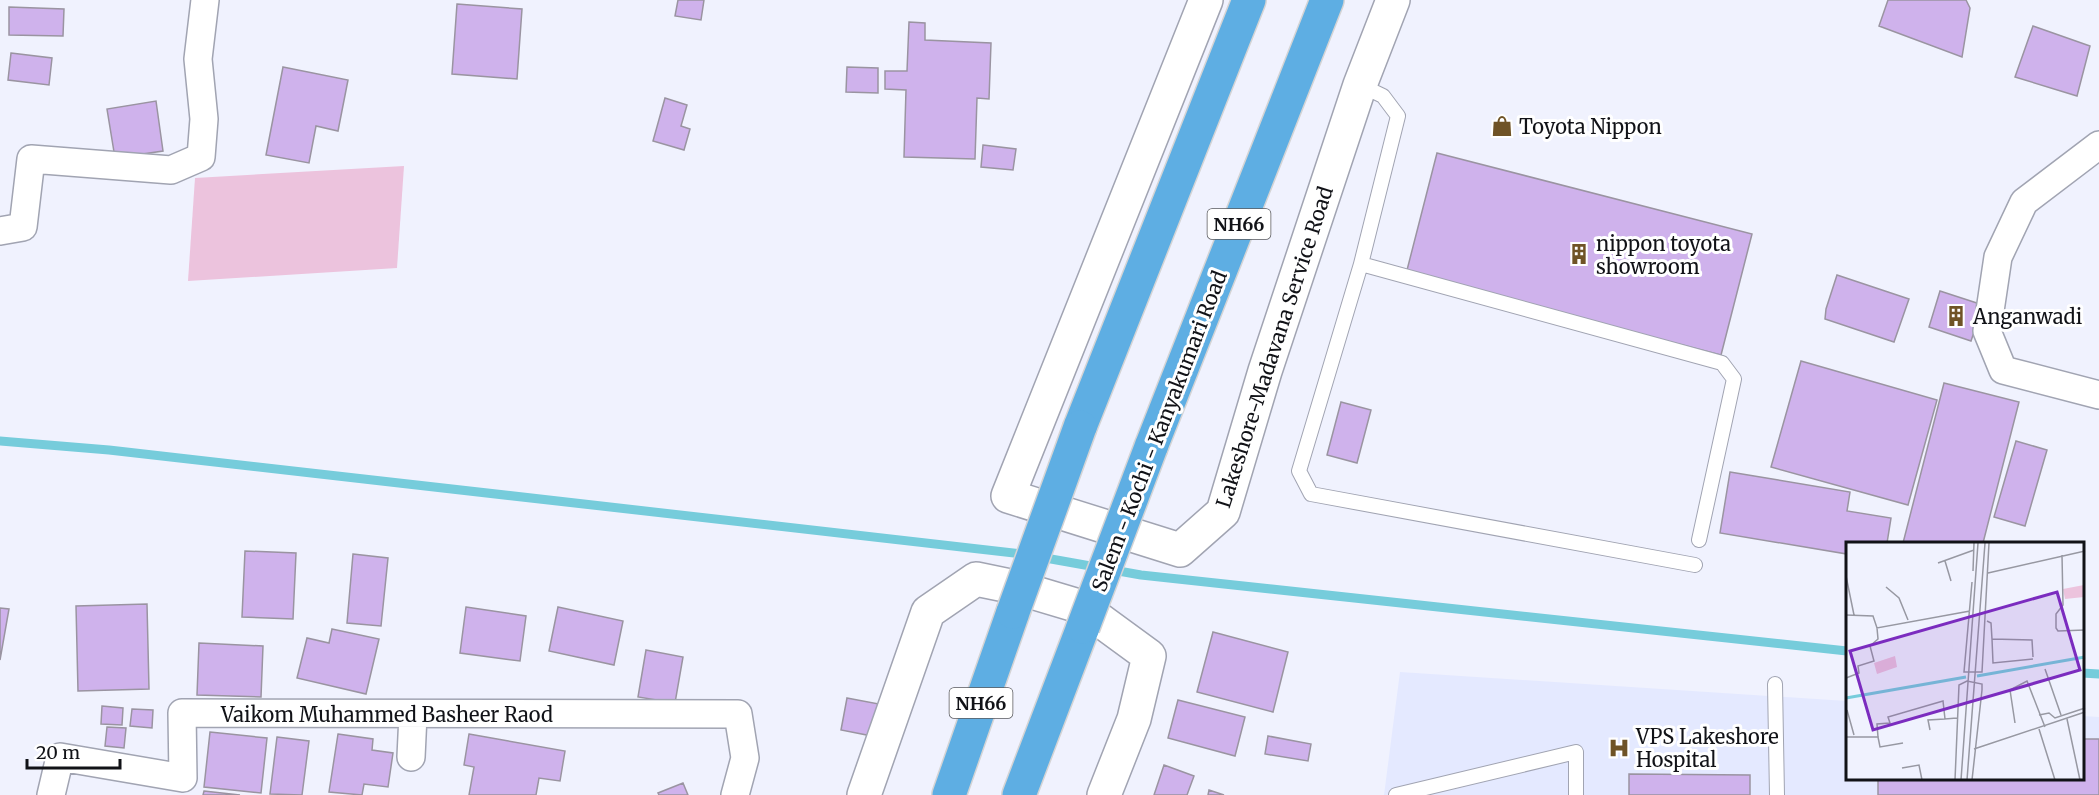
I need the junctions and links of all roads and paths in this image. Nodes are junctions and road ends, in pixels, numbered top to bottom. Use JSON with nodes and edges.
{"nodes":[{"id":1,"x":205,"y":0,"type":"edge"},
{"id":2,"x":1206,"y":0,"type":"edge"},
{"id":3,"x":1249,"y":0,"type":"edge"},
{"id":4,"x":1327,"y":0,"type":"edge"},
{"id":5,"x":1393,"y":0,"type":"edge"},
{"id":6,"x":1360,"y":86,"type":"junction"},
{"id":7,"x":2099,"y":145,"type":"edge"},
{"id":8,"x":0,"y":231,"type":"edge"},
{"id":9,"x":1361,"y":264,"type":"junction"},
{"id":10,"x":2099,"y":396,"type":"edge"},
{"id":11,"x":1699,"y":540,"type":"dead end"},
{"id":12,"x":1695,"y":565,"type":"dead end"},
{"id":13,"x":1775,"y":684,"type":"dead end"},
{"id":14,"x":413,"y":715,"type":"junction"},
{"id":15,"x":411,"y":757,"type":"dead end"},
{"id":16,"x":51,"y":795,"type":"edge"},
{"id":17,"x":735,"y":795,"type":"edge"},
{"id":18,"x":864,"y":795,"type":"edge"},
{"id":19,"x":949,"y":795,"type":"edge"},
{"id":20,"x":1019,"y":795,"type":"edge"},
{"id":21,"x":1104,"y":795,"type":"edge"},
{"id":22,"x":1396,"y":795,"type":"edge"},
{"id":23,"x":1576,"y":795,"type":"edge"},
{"id":24,"x":1777,"y":795,"type":"edge"}],
"edges":[{"from":1,"to":8,"type":"street"},
{"from":2,"to":6,"type":"street","name":"Lakeshore-Madavana Service Road"},
{"from":3,"to":19,"type":"highway","number":"NH66","bridge":true},
{"from":4,"to":20,"type":"highway","name":"Salem - Kochi - Kanyakumari Road","number":"NH66","bridge":true},
{"from":5,"to":6,"type":"street","name":"Lakeshore-Madavana Service Road"},
{"from":6,"to":9,"type":"lane"},
{"from":7,"to":10,"type":"street"},
{"from":9,"to":11,"type":"lane"},
{"from":9,"to":12,"type":"lane"},
{"from":13,"to":24,"type":"lane"},
{"from":14,"to":15,"type":"street"},
{"from":14,"to":16,"type":"street","name":"Vaikom Muhammed Basheer Raod"},
{"from":14,"to":17,"type":"street","name":"Vaikom Muhammed Basheer Raod"},
{"from":18,"to":21,"type":"street"},
{"from":22,"to":23,"type":"lane"}]}
